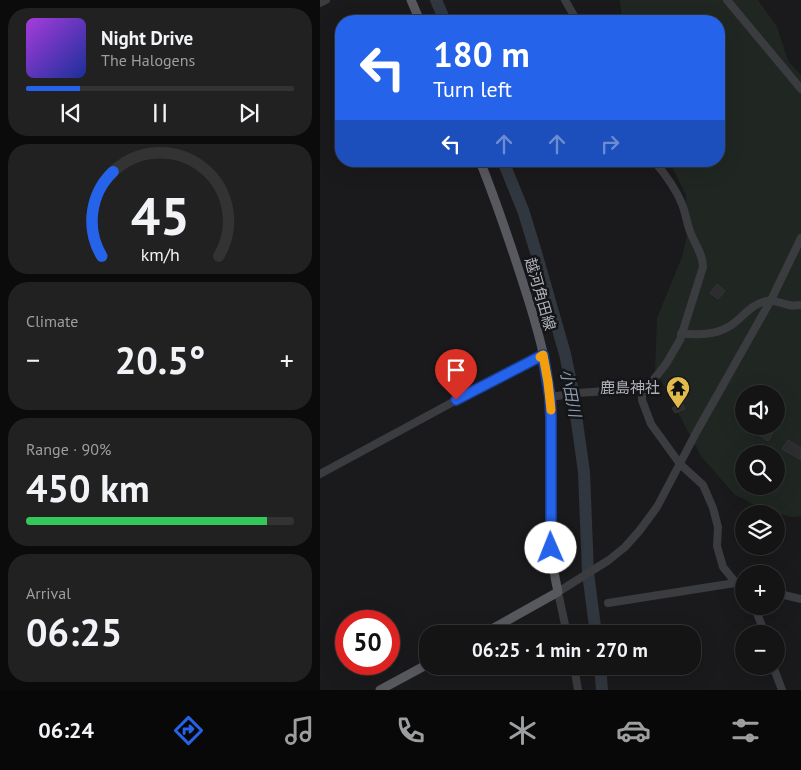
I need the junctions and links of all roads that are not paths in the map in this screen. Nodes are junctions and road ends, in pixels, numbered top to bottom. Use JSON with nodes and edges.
{"nodes":[{"id":1,"x":326,"y":0,"type":"edge"},
{"id":2,"x":411,"y":0,"type":"edge"},
{"id":3,"x":565,"y":0,"type":"edge"},
{"id":4,"x":727,"y":0,"type":"edge"},
{"id":5,"x":320,"y":3,"type":"edge"},
{"id":6,"x":417,"y":15,"type":"edge"},
{"id":7,"x":574,"y":15,"type":"edge"},
{"id":8,"x":801,"y":89,"type":"edge"},
{"id":9,"x":482,"y":167,"type":"edge"},
{"id":10,"x":659,"y":167,"type":"edge"},
{"id":11,"x":801,"y":238,"type":"edge"},
{"id":12,"x":771,"y":300,"type":"junction"},
{"id":13,"x":801,"y":305,"type":"edge"},
{"id":14,"x":681,"y":334,"type":"junction"},
{"id":15,"x":543,"y":355,"type":"junction"},
{"id":16,"x":642,"y":387,"type":"junction"},
{"id":17,"x":550,"y":397,"type":"junction"},
{"id":18,"x":680,"y":464,"type":"junction"},
{"id":19,"x":320,"y":474,"type":"edge"},
{"id":20,"x":735,"y":583,"type":"joint"},
{"id":21,"x":558,"y":592,"type":"junction"},
{"id":22,"x":785,"y":595,"type":"edge"},
{"id":23,"x":801,"y":599,"type":"edge"},
{"id":24,"x":608,"y":603,"type":"dead end"},
{"id":25,"x":499,"y":625,"type":"edge"},
{"id":26,"x":565,"y":625,"type":"edge"},
{"id":27,"x":419,"y":669,"type":"edge"},
{"id":28,"x":576,"y":675,"type":"edge"},
{"id":29,"x":776,"y":675,"type":"edge"},
{"id":30,"x":380,"y":690,"type":"edge"},
{"id":31,"x":578,"y":690,"type":"edge"},
{"id":32,"x":782,"y":690,"type":"edge"}],
"edges":[{"from":1,"to":5,"type":"street"},
{"from":2,"to":6,"type":"main road"},
{"from":3,"to":7,"type":"street"},
{"from":4,"to":8,"type":"street"},
{"from":9,"to":15,"type":"main road","name":"越河角田線"},
{"from":10,"to":14,"type":"street"},
{"from":11,"to":12,"type":"street"},
{"from":12,"to":13,"type":"street"},
{"from":12,"to":14,"type":"street"},
{"from":12,"to":18,"type":"street"},
{"from":14,"to":16,"type":"street"},
{"from":15,"to":17,"type":"main road","name":"越河角田線"},
{"from":15,"to":19,"type":"street"},
{"from":16,"to":17,"type":"street"},
{"from":16,"to":18,"type":"street"},
{"from":17,"to":21,"type":"main road","name":"越河角田線"},
{"from":18,"to":20,"type":"street"},
{"from":18,"to":21,"type":"street"},
{"from":20,"to":24,"type":"street"},
{"from":21,"to":25,"type":"main road"},
{"from":21,"to":26,"type":"street"},
{"from":22,"to":23,"type":"street"},
{"from":27,"to":30,"type":"main road"},
{"from":28,"to":31,"type":"street"},
{"from":29,"to":32,"type":"street"}]}
